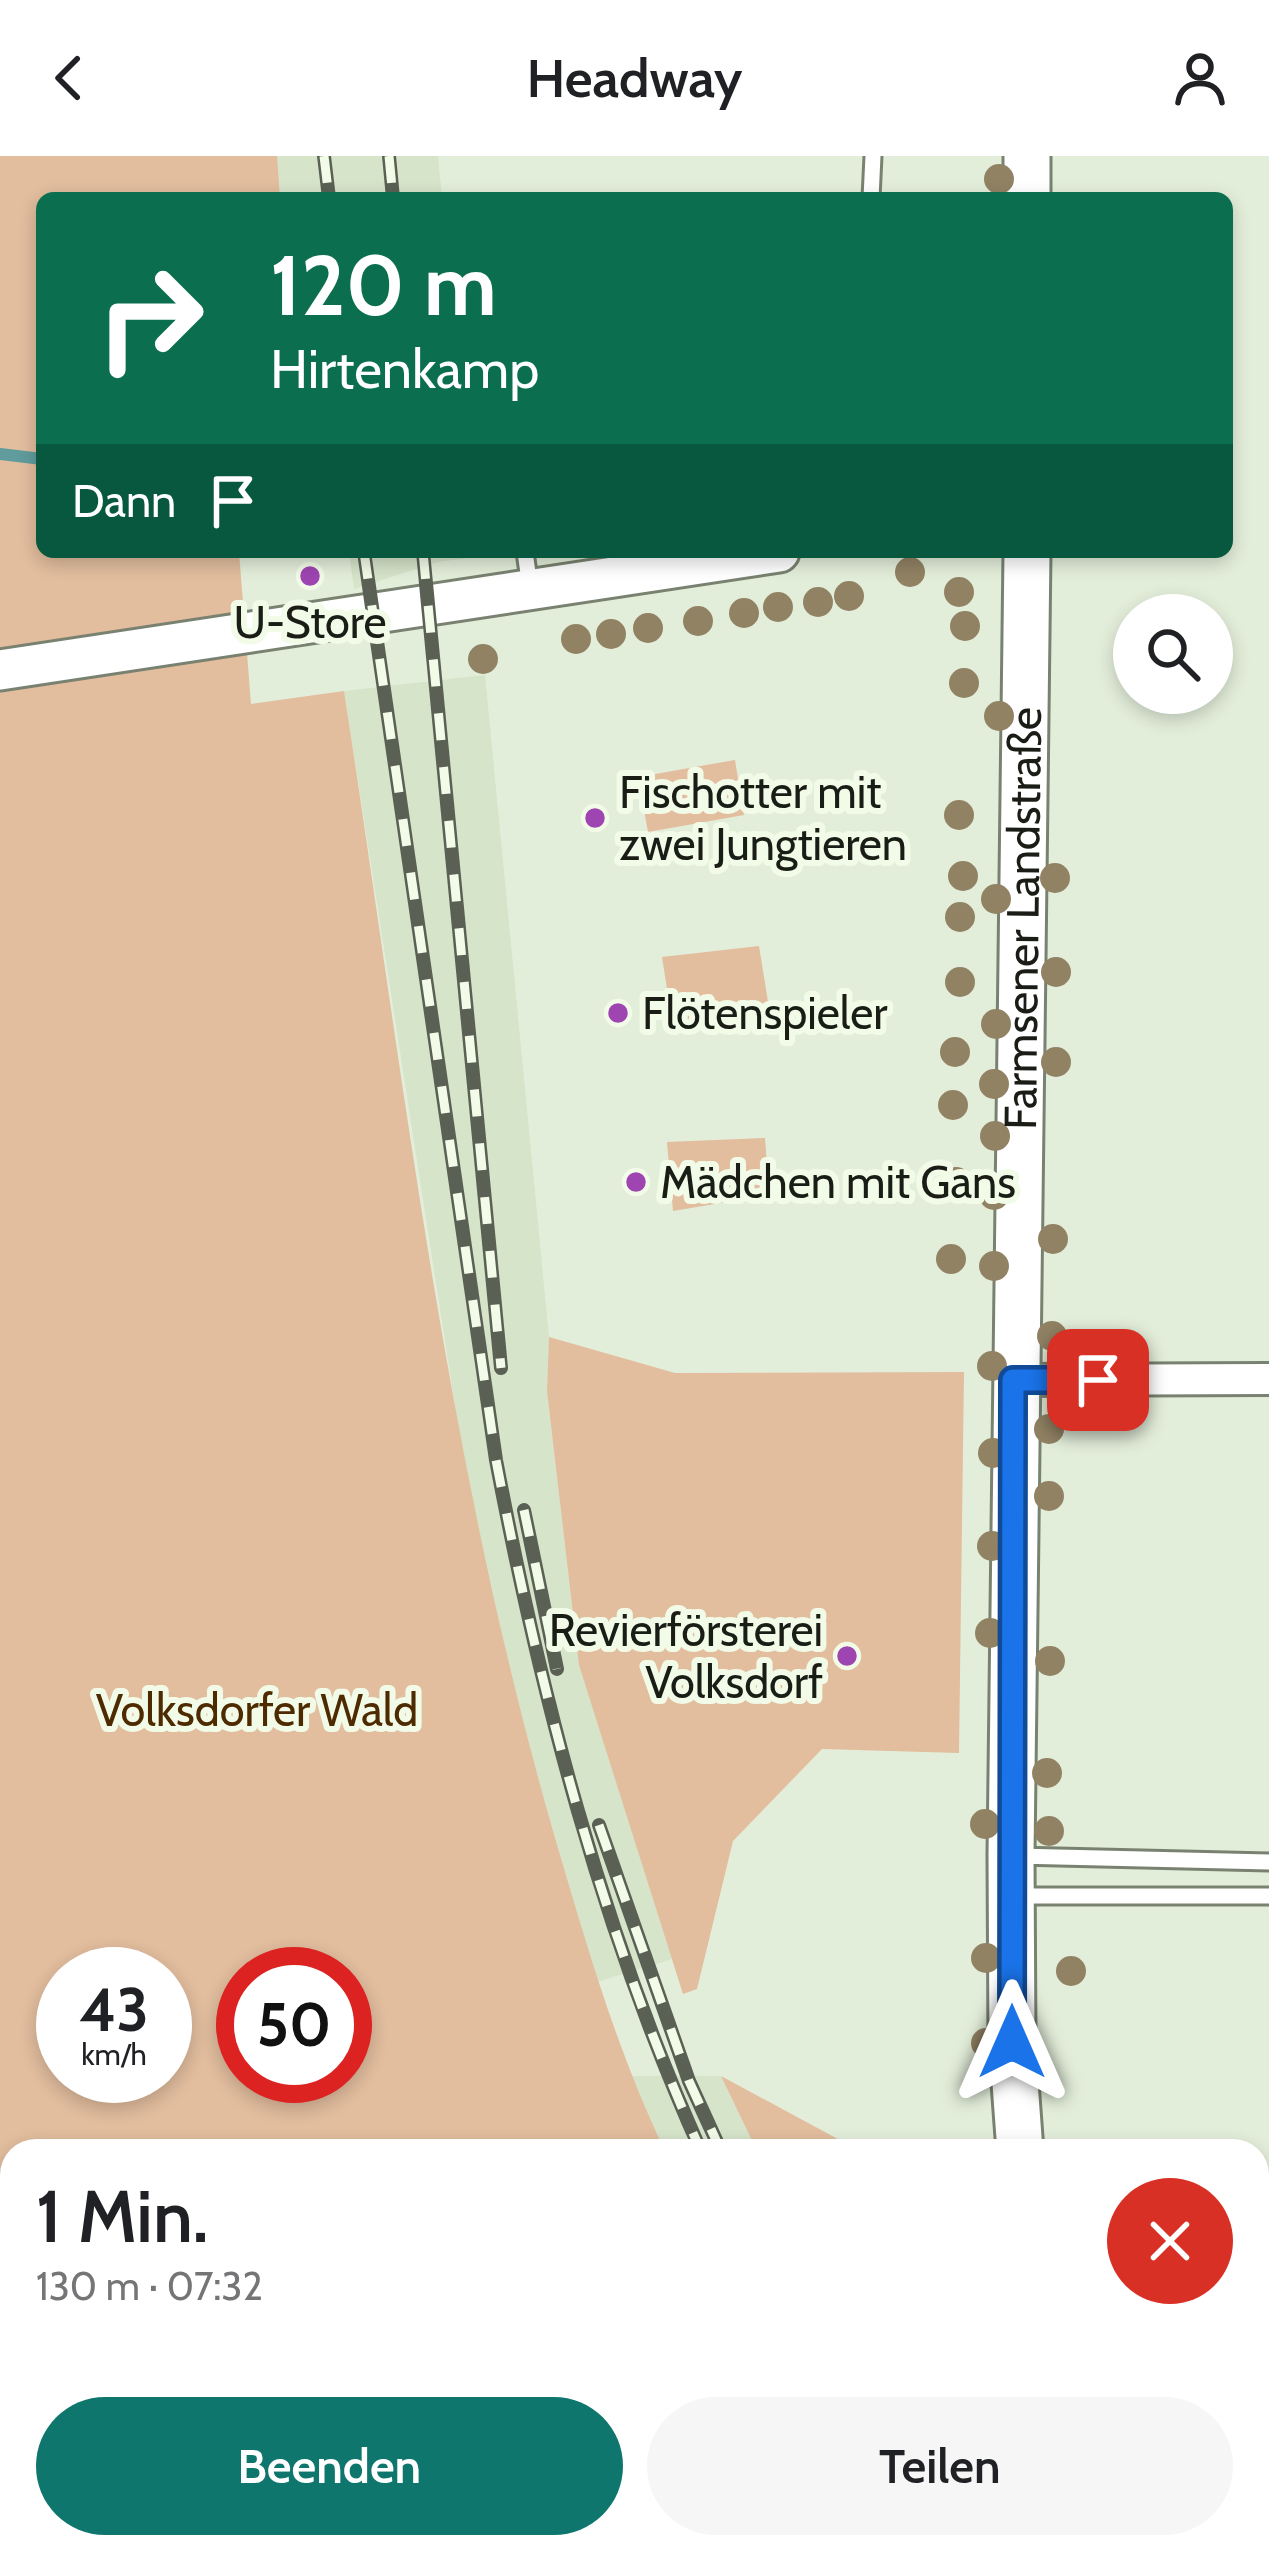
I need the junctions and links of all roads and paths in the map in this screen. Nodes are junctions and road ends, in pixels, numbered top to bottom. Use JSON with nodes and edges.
{"nodes":[{"id":1,"x":873,"y":156,"type":"edge"},
{"id":2,"x":1027,"y":156,"type":"edge"},
{"id":3,"x":871,"y":192,"type":"edge"},
{"id":4,"x":1027,"y":192,"type":"edge"},
{"id":5,"x":693,"y":558,"type":"edge"},
{"id":6,"x":1027,"y":558,"type":"edge"},
{"id":7,"x":622,"y":563,"type":"edge"},
{"id":8,"x":528,"y":570,"type":"edge"},
{"id":9,"x":0,"y":670,"type":"edge"},
{"id":10,"x":1269,"y":1379,"type":"edge"},
{"id":11,"x":1013,"y":1380,"type":"junction"},
{"id":12,"x":1269,"y":1862,"type":"edge"},
{"id":13,"x":1011,"y":1876,"type":"junction"},
{"id":14,"x":1269,"y":1895,"type":"edge"},
{"id":15,"x":1020,"y":2139,"type":"edge"}],
"edges":[{"from":1,"to":3,"type":"lane"},
{"from":2,"to":4,"type":"main road"},
{"from":5,"to":7,"type":"street"},
{"from":6,"to":11,"type":"main road","name":"Farmsener Landstraße"},
{"from":7,"to":8,"type":"street"},
{"from":8,"to":9,"type":"street"},
{"from":10,"to":11,"type":"street"},
{"from":11,"to":13,"type":"main road","name":"Farmsener Landstraße"},
{"from":12,"to":13,"type":"lane"},
{"from":13,"to":14,"type":"lane"},
{"from":13,"to":15,"type":"main road","name":"Farmsener Landstraße"}]}
